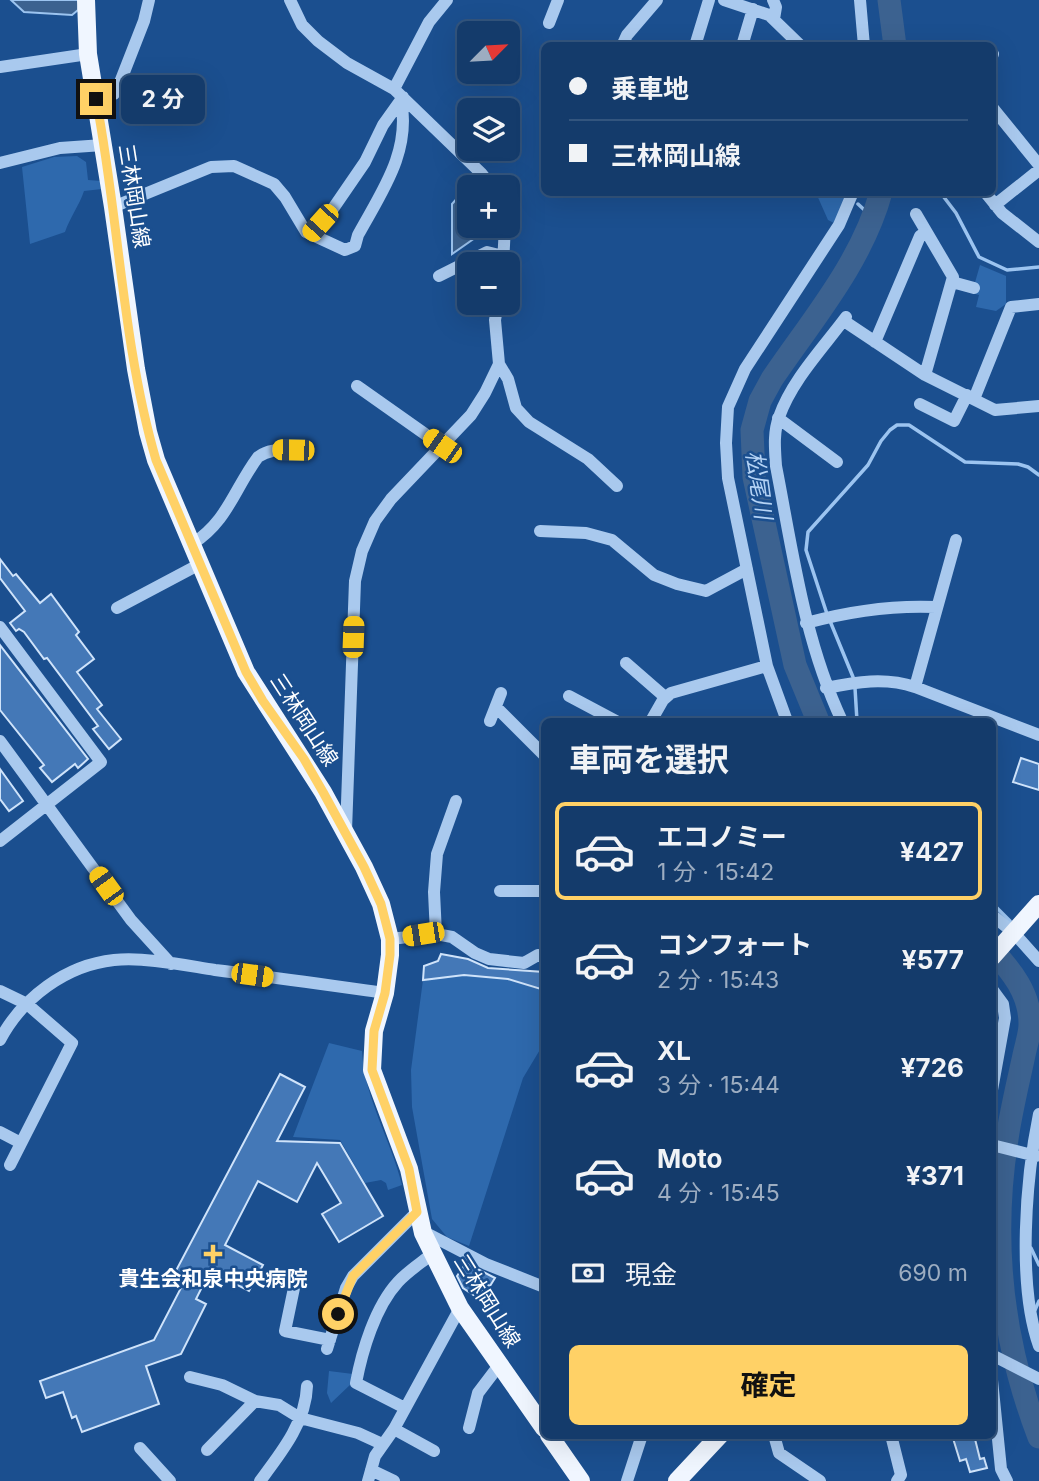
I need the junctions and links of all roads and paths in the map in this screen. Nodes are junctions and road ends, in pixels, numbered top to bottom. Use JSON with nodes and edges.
{"nodes":[{"id":1,"x":86,"y":0,"type":"edge"},
{"id":2,"x":149,"y":0,"type":"edge"},
{"id":3,"x":290,"y":0,"type":"edge"},
{"id":4,"x":447,"y":0,"type":"edge"},
{"id":5,"x":558,"y":0,"type":"edge"},
{"id":6,"x":657,"y":0,"type":"edge"},
{"id":7,"x":709,"y":0,"type":"edge"},
{"id":8,"x":724,"y":0,"type":"edge"},
{"id":9,"x":773,"y":0,"type":"edge"},
{"id":10,"x":860,"y":0,"type":"edge"},
{"id":11,"x":753,"y":9,"type":"junction"},
{"id":12,"x":774,"y":19,"type":"junction"},
{"id":13,"x":549,"y":23,"type":"dead end"},
{"id":14,"x":623,"y":42,"type":"edge"},
{"id":15,"x":696,"y":42,"type":"edge"},
{"id":16,"x":743,"y":42,"type":"edge"},
{"id":17,"x":797,"y":42,"type":"edge"},
{"id":18,"x":864,"y":42,"type":"edge"},
{"id":19,"x":88,"y":54,"type":"junction"},
{"id":20,"x":0,"y":67,"type":"edge"},
{"id":21,"x":399,"y":95,"type":"junction"},
{"id":22,"x":96,"y":99,"type":"junction"},
{"id":23,"x":996,"y":112,"type":"edge"},
{"id":24,"x":103,"y":145,"type":"junction"},
{"id":25,"x":0,"y":163,"type":"edge"},
{"id":26,"x":1039,"y":168,"type":"edge"},
{"id":27,"x":483,"y":175,"type":"edge"},
{"id":28,"x":851,"y":196,"type":"edge"},
{"id":29,"x":988,"y":196,"type":"edge"},
{"id":30,"x":995,"y":205,"type":"junction"},
{"id":31,"x":113,"y":207,"type":"junction"},
{"id":32,"x":916,"y":214,"type":"dead end"},
{"id":33,"x":926,"y":232,"type":"junction"},
{"id":34,"x":310,"y":234,"type":"junction"},
{"id":35,"x":1039,"y":242,"type":"edge"},
{"id":36,"x":457,"y":267,"type":"edge"},
{"id":37,"x":439,"y":276,"type":"dead end"},
{"id":38,"x":952,"y":282,"type":"junction"},
{"id":39,"x":974,"y":288,"type":"dead end"},
{"id":40,"x":1039,"y":304,"type":"edge"},
{"id":41,"x":496,"y":315,"type":"edge"},
{"id":42,"x":875,"y":342,"type":"junction"},
{"id":43,"x":499,"y":364,"type":"junction"},
{"id":44,"x":925,"y":375,"type":"junction"},
{"id":45,"x":357,"y":386,"type":"dead end"},
{"id":46,"x":970,"y":397,"type":"junction"},
{"id":47,"x":1038,"y":402,"type":"edge"},
{"id":48,"x":920,"y":404,"type":"dead end"},
{"id":49,"x":778,"y":418,"type":"junction"},
{"id":50,"x":442,"y":446,"type":"junction"},
{"id":51,"x":293,"y":450,"type":"dead end"},
{"id":52,"x":837,"y":462,"type":"dead end"},
{"id":53,"x":617,"y":486,"type":"dead end"},
{"id":54,"x":540,"y":531,"type":"dead end"},
{"id":55,"x":956,"y":540,"type":"dead end"},
{"id":56,"x":192,"y":544,"type":"junction"},
{"id":57,"x":201,"y":564,"type":"junction"},
{"id":58,"x":747,"y":569,"type":"junction"},
{"id":59,"x":936,"y":607,"type":"junction"},
{"id":60,"x":117,"y":608,"type":"dead end"},
{"id":61,"x":806,"y":623,"type":"junction"},
{"id":62,"x":0,"y":627,"type":"edge"},
{"id":63,"x":626,"y":663,"type":"dead end"},
{"id":64,"x":767,"y":666,"type":"junction"},
{"id":65,"x":915,"y":687,"type":"junction"},
{"id":66,"x":826,"y":688,"type":"junction"},
{"id":67,"x":501,"y":693,"type":"dead end"},
{"id":68,"x":665,"y":697,"type":"junction"},
{"id":69,"x":575,"y":704,"type":"dead end"},
{"id":70,"x":496,"y":707,"type":"junction"},
{"id":71,"x":609,"y":718,"type":"edge"},
{"id":72,"x":653,"y":718,"type":"edge"},
{"id":73,"x":786,"y":718,"type":"edge"},
{"id":74,"x":841,"y":718,"type":"edge"},
{"id":75,"x":991,"y":718,"type":"edge"},
{"id":76,"x":996,"y":720,"type":"edge"},
{"id":77,"x":490,"y":721,"type":"dead end"},
{"id":78,"x":1039,"y":734,"type":"edge"},
{"id":79,"x":0,"y":741,"type":"edge"},
{"id":80,"x":541,"y":750,"type":"edge"},
{"id":81,"x":47,"y":804,"type":"junction"},
{"id":82,"x":449,"y":807,"type":"dead end"},
{"id":83,"x":346,"y":833,"type":"junction"},
{"id":84,"x":0,"y":841,"type":"edge"},
{"id":85,"x":541,"y":890,"type":"edge"},
{"id":86,"x":500,"y":891,"type":"dead end"},
{"id":87,"x":1039,"y":904,"type":"edge"},
{"id":88,"x":996,"y":919,"type":"edge"},
{"id":89,"x":436,"y":934,"type":"junction"},
{"id":90,"x":1012,"y":936,"type":"junction"},
{"id":91,"x":390,"y":939,"type":"junction"},
{"id":92,"x":996,"y":953,"type":"edge"},
{"id":93,"x":541,"y":956,"type":"edge"},
{"id":94,"x":1039,"y":961,"type":"edge"},
{"id":95,"x":172,"y":964,"type":"junction"},
{"id":96,"x":0,"y":991,"type":"edge"},
{"id":97,"x":385,"y":993,"type":"junction"},
{"id":98,"x":996,"y":994,"type":"edge"},
{"id":99,"x":27,"y":1004,"type":"junction"},
{"id":100,"x":0,"y":1040,"type":"edge"},
{"id":101,"x":996,"y":1068,"type":"edge"},
{"id":102,"x":1039,"y":1114,"type":"edge"},
{"id":103,"x":0,"y":1132,"type":"edge"},
{"id":104,"x":21,"y":1143,"type":"junction"},
{"id":105,"x":996,"y":1146,"type":"edge"},
{"id":106,"x":1033,"y":1154,"type":"edge"},
{"id":107,"x":9,"y":1165,"type":"dead end"},
{"id":108,"x":417,"y":1212,"type":"junction"},
{"id":109,"x":423,"y":1233,"type":"junction"},
{"id":110,"x":432,"y":1254,"type":"junction"},
{"id":111,"x":541,"y":1286,"type":"edge"},
{"id":112,"x":295,"y":1288,"type":"dead end"},
{"id":113,"x":460,"y":1308,"type":"junction"},
{"id":114,"x":1039,"y":1346,"type":"edge"},
{"id":115,"x":996,"y":1357,"type":"edge"},
{"id":116,"x":500,"y":1364,"type":"junction"},
{"id":117,"x":190,"y":1377,"type":"dead end"},
{"id":118,"x":1039,"y":1379,"type":"edge"},
{"id":119,"x":307,"y":1386,"type":"dead end"},
{"id":120,"x":255,"y":1401,"type":"junction"},
{"id":121,"x":405,"y":1408,"type":"junction"},
{"id":122,"x":996,"y":1416,"type":"edge"},
{"id":123,"x":300,"y":1418,"type":"junction"},
{"id":124,"x":541,"y":1424,"type":"edge"},
{"id":125,"x":469,"y":1428,"type":"dead end"},
{"id":126,"x":394,"y":1429,"type":"junction"},
{"id":127,"x":552,"y":1439,"type":"edge"},
{"id":128,"x":641,"y":1439,"type":"edge"},
{"id":129,"x":716,"y":1439,"type":"edge"},
{"id":130,"x":775,"y":1439,"type":"edge"},
{"id":131,"x":892,"y":1439,"type":"edge"},
{"id":132,"x":382,"y":1444,"type":"junction"},
{"id":133,"x":139,"y":1448,"type":"dead end"},
{"id":134,"x":207,"y":1450,"type":"dead end"},
{"id":135,"x":435,"y":1451,"type":"dead end"},
{"id":136,"x":370,"y":1475,"type":"edge"},
{"id":137,"x":162,"y":1478,"type":"edge"},
{"id":138,"x":260,"y":1481,"type":"edge"},
{"id":139,"x":394,"y":1481,"type":"edge"},
{"id":140,"x":581,"y":1481,"type":"edge"},
{"id":141,"x":627,"y":1481,"type":"edge"},
{"id":142,"x":677,"y":1481,"type":"edge"},
{"id":143,"x":820,"y":1481,"type":"edge"},
{"id":144,"x":897,"y":1481,"type":"edge"},
{"id":145,"x":1007,"y":1481,"type":"edge"}],
"edges":[{"from":1,"to":19,"type":"main road","name":"三林岡山線"},
{"from":2,"to":22,"type":"street"},
{"from":3,"to":21,"type":"street"},
{"from":4,"to":21,"type":"street"},
{"from":5,"to":13,"type":"street"},
{"from":6,"to":14,"type":"street"},
{"from":7,"to":15,"type":"street"},
{"from":8,"to":11,"type":"street"},
{"from":9,"to":12,"type":"street"},
{"from":10,"to":18,"type":"street"},
{"from":11,"to":12,"type":"street"},
{"from":11,"to":16,"type":"street"},
{"from":12,"to":17,"type":"street"},
{"from":19,"to":20,"type":"street"},
{"from":19,"to":22,"type":"main road","name":"三林岡山線"},
{"from":21,"to":27,"type":"street"},
{"from":21,"to":34,"type":"street"},
{"from":21,"to":34,"type":"street"},
{"from":22,"to":24,"type":"main road","name":"三林岡山線"},
{"from":23,"to":26,"type":"street"},
{"from":24,"to":25,"type":"street"},
{"from":24,"to":31,"type":"main road","name":"三林岡山線"},
{"from":26,"to":30,"type":"street"},
{"from":28,"to":58,"type":"street"},
{"from":29,"to":30,"type":"street"},
{"from":30,"to":35,"type":"street"},
{"from":31,"to":34,"type":"street"},
{"from":31,"to":56,"type":"main road","name":"三林岡山線"},
{"from":32,"to":33,"type":"street"},
{"from":33,"to":38,"type":"street"},
{"from":33,"to":42,"type":"street"},
{"from":36,"to":37,"type":"street"},
{"from":38,"to":39,"type":"street"},
{"from":38,"to":44,"type":"street"},
{"from":40,"to":46,"type":"street"},
{"from":41,"to":43,"type":"street"},
{"from":42,"to":44,"type":"street"},
{"from":42,"to":49,"type":"street"},
{"from":43,"to":50,"type":"street"},
{"from":43,"to":53,"type":"street"},
{"from":44,"to":46,"type":"street"},
{"from":45,"to":50,"type":"street"},
{"from":46,"to":47,"type":"street"},
{"from":46,"to":48,"type":"street"},
{"from":49,"to":52,"type":"street"},
{"from":49,"to":61,"type":"street"},
{"from":50,"to":83,"type":"street"},
{"from":51,"to":56,"type":"street"},
{"from":54,"to":58,"type":"street"},
{"from":55,"to":59,"type":"street"},
{"from":56,"to":57,"type":"main road","name":"三林岡山線"},
{"from":57,"to":60,"type":"street"},
{"from":57,"to":83,"type":"main road","name":"三林岡山線"},
{"from":58,"to":64,"type":"street"},
{"from":59,"to":61,"type":"street"},
{"from":59,"to":65,"type":"street"},
{"from":61,"to":66,"type":"street"},
{"from":62,"to":81,"type":"street"},
{"from":63,"to":68,"type":"street"},
{"from":64,"to":68,"type":"street"},
{"from":64,"to":73,"type":"street"},
{"from":65,"to":66,"type":"street"},
{"from":65,"to":75,"type":"street"},
{"from":66,"to":74,"type":"street"},
{"from":67,"to":70,"type":"street"},
{"from":68,"to":72,"type":"street"},
{"from":69,"to":71,"type":"street"},
{"from":70,"to":77,"type":"street"},
{"from":70,"to":80,"type":"street"},
{"from":76,"to":78,"type":"street"},
{"from":79,"to":81,"type":"street"},
{"from":81,"to":84,"type":"street"},
{"from":81,"to":95,"type":"street"},
{"from":82,"to":89,"type":"street"},
{"from":83,"to":91,"type":"main road","name":"三林岡山線"},
{"from":85,"to":86,"type":"street"},
{"from":87,"to":90,"type":"main road"},
{"from":88,"to":90,"type":"street"},
{"from":89,"to":91,"type":"street"},
{"from":89,"to":93,"type":"street"},
{"from":90,"to":92,"type":"main road"},
{"from":90,"to":94,"type":"street"},
{"from":91,"to":97,"type":"main road","name":"三林岡山線"},
{"from":95,"to":97,"type":"street"},
{"from":95,"to":99,"type":"street"},
{"from":96,"to":99,"type":"street"},
{"from":97,"to":108,"type":"main road","name":"三林岡山線"},
{"from":98,"to":101,"type":"street"},
{"from":99,"to":100,"type":"street"},
{"from":99,"to":104,"type":"street"},
{"from":102,"to":106,"type":"street"},
{"from":103,"to":104,"type":"street"},
{"from":104,"to":107,"type":"street"},
{"from":105,"to":106,"type":"street"},
{"from":106,"to":114,"type":"street"},
{"from":108,"to":109,"type":"main road","name":"三林岡山線"},
{"from":108,"to":112,"type":"street"},
{"from":109,"to":110,"type":"main road","name":"三林岡山線"},
{"from":109,"to":111,"type":"street"},
{"from":110,"to":113,"type":"main road","name":"三林岡山線"},
{"from":110,"to":121,"type":"street"},
{"from":113,"to":116,"type":"main road","name":"三林岡山線"},
{"from":113,"to":121,"type":"street"},
{"from":115,"to":118,"type":"street"},
{"from":116,"to":124,"type":"main road","name":"三林岡山線"},
{"from":116,"to":125,"type":"street"},
{"from":117,"to":120,"type":"street"},
{"from":119,"to":123,"type":"street"},
{"from":120,"to":123,"type":"street"},
{"from":120,"to":134,"type":"street"},
{"from":121,"to":126,"type":"street"},
{"from":122,"to":145,"type":"street"},
{"from":123,"to":132,"type":"street"},
{"from":123,"to":138,"type":"street"},
{"from":126,"to":132,"type":"street"},
{"from":126,"to":135,"type":"street"},
{"from":127,"to":140,"type":"main road"},
{"from":128,"to":141,"type":"street"},
{"from":129,"to":142,"type":"main road"},
{"from":130,"to":143,"type":"street"},
{"from":131,"to":144,"type":"street"},
{"from":132,"to":136,"type":"street"},
{"from":133,"to":137,"type":"street"},
{"from":136,"to":139,"type":"street"}]}
